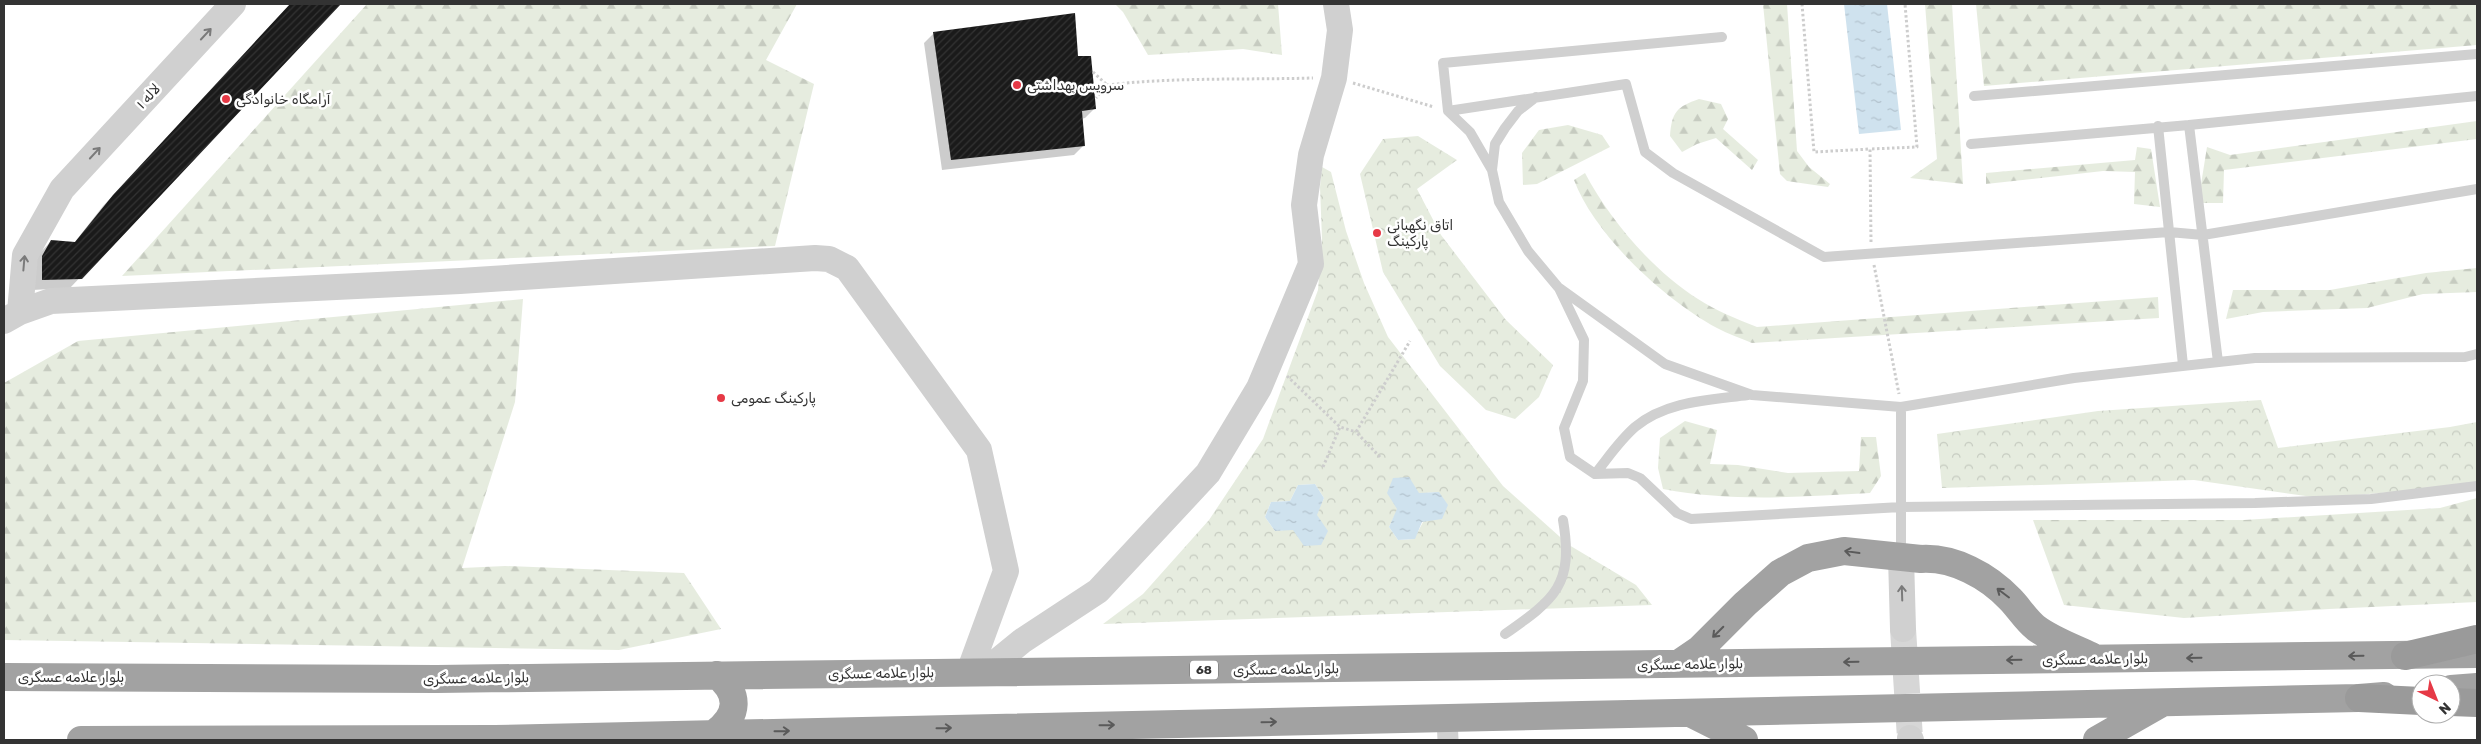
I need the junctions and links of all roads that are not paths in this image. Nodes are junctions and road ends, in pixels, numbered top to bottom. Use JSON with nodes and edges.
{"nodes":[{"id":1,"x":233,"y":4,"type":"edge"},
{"id":2,"x":1336,"y":4,"type":"edge"},
{"id":3,"x":1722,"y":37,"type":"dead end"},
{"id":4,"x":2477,"y":54,"type":"edge"},
{"id":5,"x":1974,"y":96,"type":"dead end"},
{"id":6,"x":2477,"y":96,"type":"edge"},
{"id":7,"x":1536,"y":98,"type":"junction"},
{"id":8,"x":1448,"y":111,"type":"junction"},
{"id":9,"x":2189,"y":125,"type":"junction"},
{"id":10,"x":2158,"y":126,"type":"junction"},
{"id":11,"x":1971,"y":144,"type":"dead end"},
{"id":12,"x":1492,"y":170,"type":"junction"},
{"id":13,"x":2477,"y":189,"type":"edge"},
{"id":14,"x":2169,"y":232,"type":"junction"},
{"id":15,"x":2203,"y":235,"type":"junction"},
{"id":16,"x":1558,"y":287,"type":"junction"},
{"id":17,"x":12,"y":316,"type":"edge"},
{"id":18,"x":2477,"y":354,"type":"edge"},
{"id":19,"x":2218,"y":362,"type":"junction"},
{"id":20,"x":2183,"y":365,"type":"junction"},
{"id":21,"x":1752,"y":395,"type":"junction"},
{"id":22,"x":1901,"y":407,"type":"junction"},
{"id":23,"x":1595,"y":474,"type":"junction"},
{"id":24,"x":2477,"y":486,"type":"edge"},
{"id":25,"x":1901,"y":507,"type":"junction"},
{"id":26,"x":1563,"y":520,"type":"dead end"},
{"id":27,"x":1901,"y":557,"type":"junction"},
{"id":28,"x":1903,"y":628,"type":"tunnel mouth"},
{"id":29,"x":1504,"y":634,"type":"dead end"},
{"id":30,"x":2477,"y":639,"type":"edge"},
{"id":31,"x":2477,"y":654,"type":"edge"},
{"id":32,"x":2405,"y":656,"type":"junction"},
{"id":33,"x":2099,"y":659,"type":"junction"},
{"id":34,"x":1678,"y":664,"type":"junction"},
{"id":35,"x":977,"y":672,"type":"junction"},
{"id":36,"x":717,"y":675,"type":"junction"},
{"id":37,"x":4,"y":677,"type":"edge"},
{"id":38,"x":2477,"y":687,"type":"edge"},
{"id":39,"x":2461,"y":688,"type":"edge"},
{"id":40,"x":2411,"y":693,"type":"edge"},
{"id":41,"x":2359,"y":698,"type":"junction"},
{"id":42,"x":2166,"y":701,"type":"junction"},
{"id":43,"x":2411,"y":701,"type":"edge"},
{"id":44,"x":2461,"y":702,"type":"edge"},
{"id":45,"x":2477,"y":703,"type":"edge"},
{"id":46,"x":1688,"y":712,"type":"junction"},
{"id":47,"x":1448,"y":729,"type":"edge"},
{"id":48,"x":715,"y":733,"type":"junction"},
{"id":49,"x":81,"y":740,"type":"edge"},
{"id":50,"x":85,"y":740,"type":"edge"},
{"id":51,"x":495,"y":740,"type":"edge"},
{"id":52,"x":1744,"y":740,"type":"edge"},
{"id":53,"x":2096,"y":740,"type":"edge"}],
"edges":[{"from":17,"to":1,"type":"street","name":"لاله ۱","one_way":true},
{"from":2,"to":35,"type":"street"},
{"from":3,"to":8,"type":"lane"},
{"from":4,"to":5,"type":"lane"},
{"from":6,"to":9,"type":"lane"},
{"from":7,"to":8,"type":"lane"},
{"from":7,"to":12,"type":"lane"},
{"from":7,"to":14,"type":"lane"},
{"from":8,"to":12,"type":"lane"},
{"from":9,"to":10,"type":"lane"},
{"from":9,"to":15,"type":"lane"},
{"from":10,"to":11,"type":"lane"},
{"from":10,"to":14,"type":"lane"},
{"from":12,"to":16,"type":"lane"},
{"from":13,"to":15,"type":"lane"},
{"from":14,"to":15,"type":"lane"},
{"from":14,"to":20,"type":"lane"},
{"from":15,"to":19,"type":"lane"},
{"from":16,"to":21,"type":"lane"},
{"from":16,"to":23,"type":"lane"},
{"from":17,"to":35,"type":"street"},
{"from":18,"to":19,"type":"lane"},
{"from":19,"to":20,"type":"lane"},
{"from":20,"to":22,"type":"lane"},
{"from":21,"to":22,"type":"lane"},
{"from":21,"to":23,"type":"lane"},
{"from":22,"to":25,"type":"lane"},
{"from":23,"to":25,"type":"lane"},
{"from":24,"to":25,"type":"lane"},
{"from":25,"to":27,"type":"lane"},
{"from":26,"to":29,"type":"lane"},
{"from":28,"to":27,"type":"street","one_way":true},
{"from":33,"to":27,"type":"highway","one_way":true},
{"from":27,"to":34,"type":"highway","one_way":true},
{"from":30,"to":32,"type":"highway"},
{"from":31,"to":32,"type":"highway","name":"بلوار علامه عسگری","number":"68"},
{"from":32,"to":33,"type":"highway","name":"بلوار علامه عسگری","number":"68","one_way":true},
{"from":33,"to":34,"type":"highway","name":"بلوار علامه عسگری","number":"68","one_way":true},
{"from":34,"to":35,"type":"highway","name":"بلوار علامه عسگری","number":"68"},
{"from":35,"to":36,"type":"highway","name":"بلوار علامه عسگری","number":"68"},
{"from":36,"to":37,"type":"highway","name":"بلوار علامه عسگری","number":"68"},
{"from":36,"to":48,"type":"highway"},
{"from":38,"to":39,"type":"highway"},
{"from":40,"to":41,"type":"highway"},
{"from":41,"to":42,"type":"highway"},
{"from":41,"to":43,"type":"highway"},
{"from":42,"to":46,"type":"highway"},
{"from":42,"to":53,"type":"highway"},
{"from":44,"to":45,"type":"highway"},
{"from":46,"to":47,"type":"highway"},
{"from":46,"to":52,"type":"highway"},
{"from":48,"to":47,"type":"highway","one_way":true},
{"from":48,"to":51,"type":"highway"},
{"from":49,"to":50,"type":"highway"},
{"from":50,"to":51,"type":"highway"}]}
